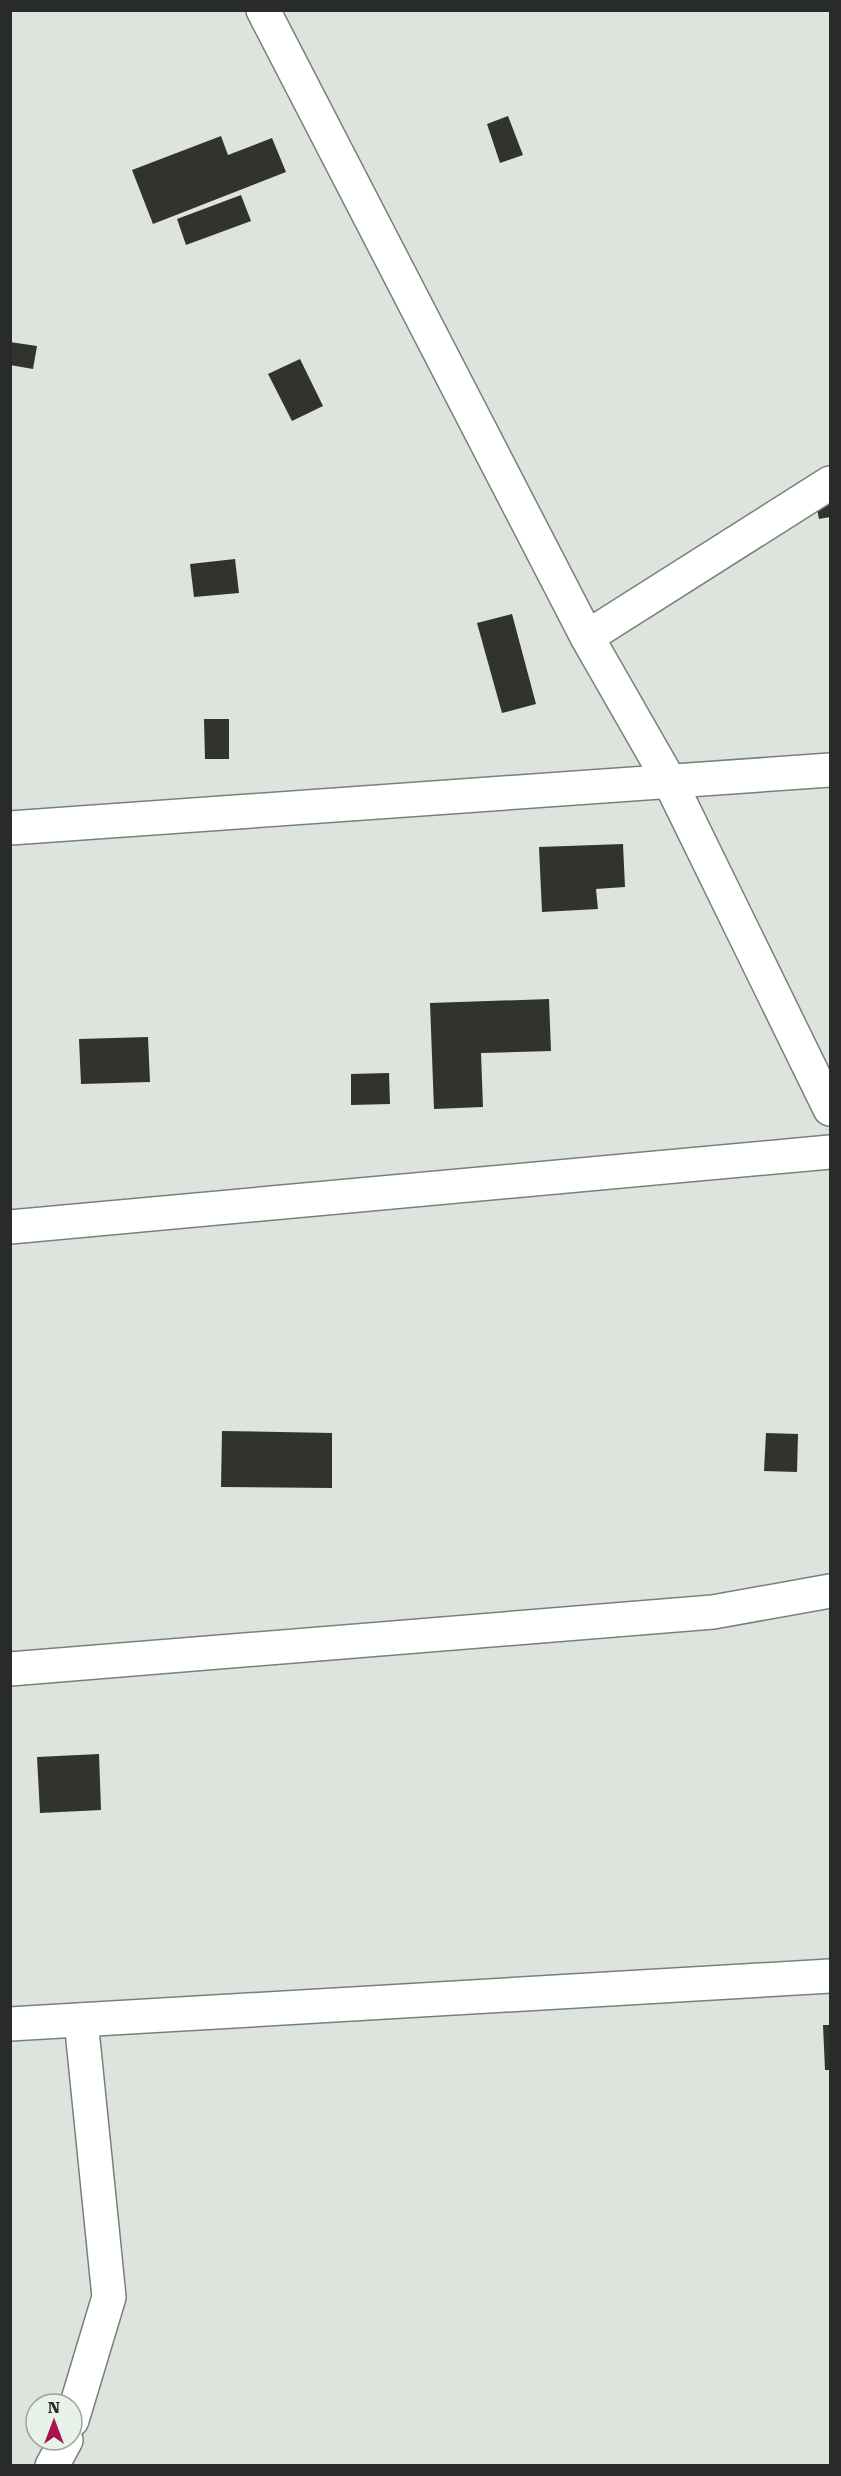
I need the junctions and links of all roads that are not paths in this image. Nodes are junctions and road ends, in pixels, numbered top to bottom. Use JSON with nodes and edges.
{"nodes":[{"id":1,"x":263,"y":10,"type":"edge"},
{"id":2,"x":831,"y":483,"type":"edge"},
{"id":3,"x":587,"y":637,"type":"junction"},
{"id":4,"x":831,"y":770,"type":"edge"},
{"id":5,"x":670,"y":782,"type":"junction"},
{"id":6,"x":10,"y":828,"type":"edge"},
{"id":7,"x":831,"y":1109,"type":"edge"},
{"id":8,"x":831,"y":1152,"type":"edge"},
{"id":9,"x":10,"y":1227,"type":"edge"},
{"id":10,"x":831,"y":1591,"type":"edge"},
{"id":11,"x":10,"y":1669,"type":"edge"},
{"id":12,"x":831,"y":1976,"type":"edge"},
{"id":13,"x":81,"y":2020,"type":"junction"},
{"id":14,"x":10,"y":2024,"type":"edge"},
{"id":15,"x":80,"y":2392,"type":"edge"},
{"id":16,"x":60,"y":2452,"type":"edge"},
{"id":17,"x":52,"y":2466,"type":"edge"}],
"edges":[{"from":1,"to":3,"type":"street"},
{"from":2,"to":3,"type":"street"},
{"from":3,"to":5,"type":"street"},
{"from":4,"to":5,"type":"street"},
{"from":5,"to":6,"type":"street"},
{"from":5,"to":7,"type":"street"},
{"from":8,"to":9,"type":"street"},
{"from":10,"to":11,"type":"street"},
{"from":12,"to":13,"type":"street"},
{"from":13,"to":14,"type":"street"},
{"from":13,"to":15,"type":"street"},
{"from":16,"to":17,"type":"street"}]}
